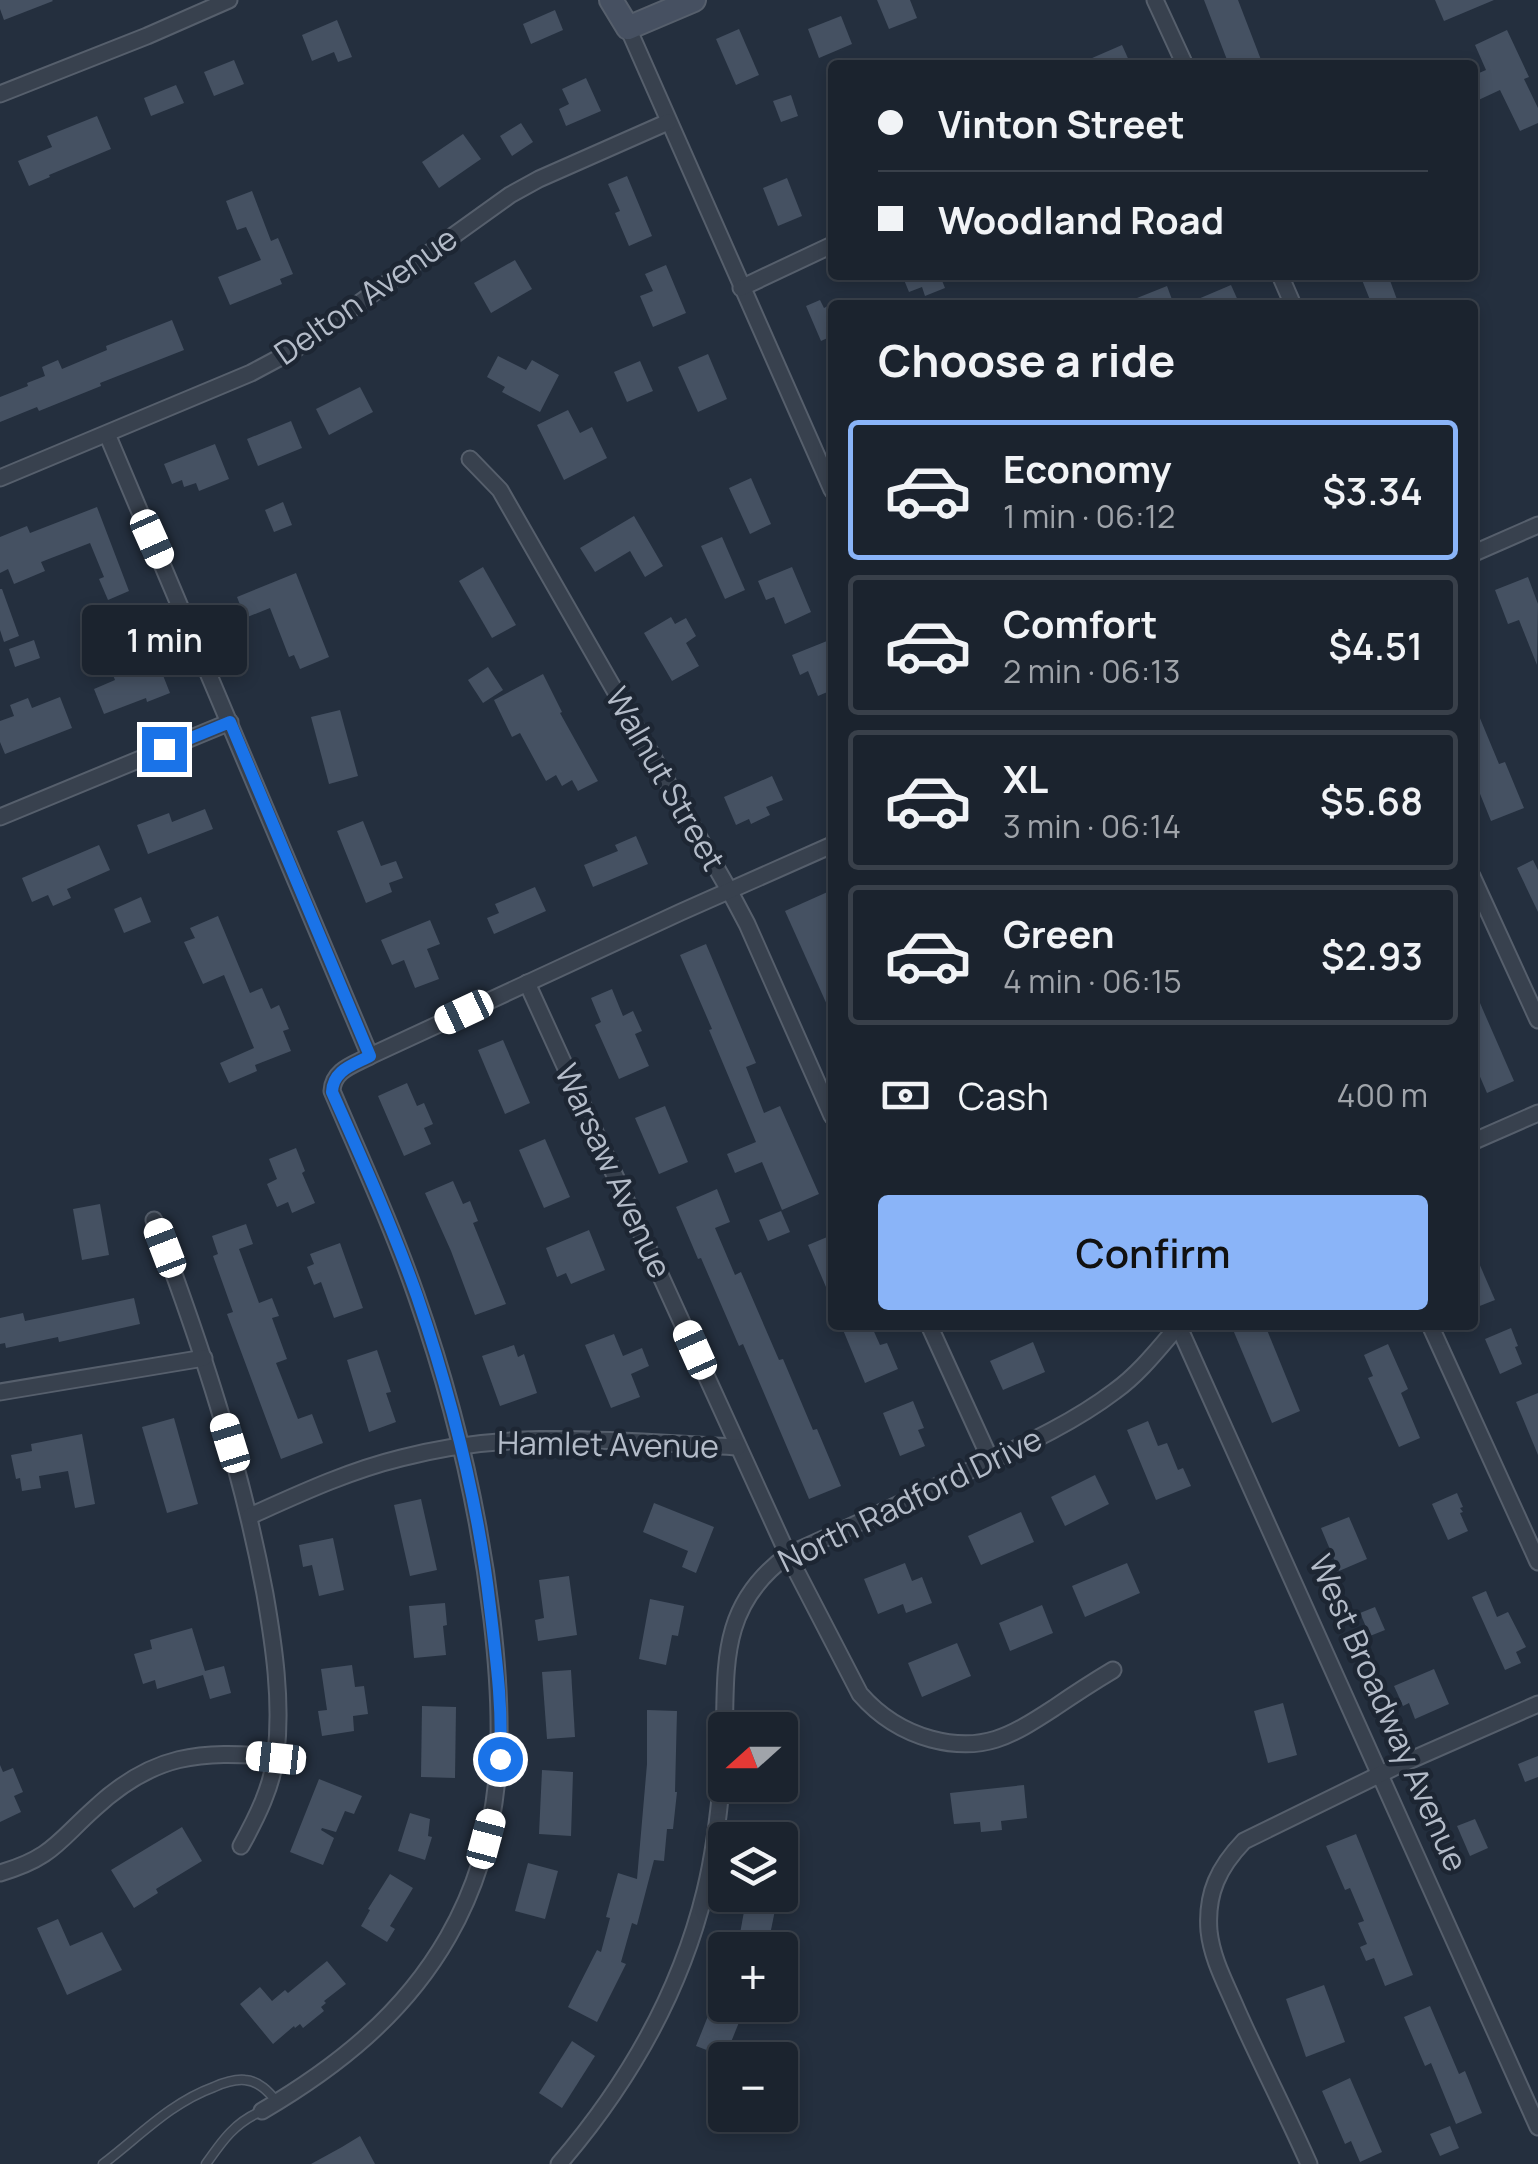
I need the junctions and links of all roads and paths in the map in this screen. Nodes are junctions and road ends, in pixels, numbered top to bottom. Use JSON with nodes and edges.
{"nodes":[{"id":1,"x":229,"y":0,"type":"edge"},
{"id":2,"x":611,"y":0,"type":"edge"},
{"id":3,"x":694,"y":0,"type":"edge"},
{"id":4,"x":1155,"y":0,"type":"edge"},
{"id":5,"x":628,"y":28,"type":"junction"},
{"id":6,"x":1182,"y":60,"type":"edge"},
{"id":7,"x":0,"y":94,"type":"edge"},
{"id":8,"x":668,"y":122,"type":"junction"},
{"id":9,"x":828,"y":247,"type":"edge"},
{"id":10,"x":741,"y":288,"type":"junction"},
{"id":11,"x":107,"y":434,"type":"junction"},
{"id":12,"x":470,"y":460,"type":"dead end"},
{"id":13,"x":0,"y":478,"type":"edge"},
{"id":14,"x":828,"y":481,"type":"edge"},
{"id":15,"x":1538,"y":525,"type":"edge"},
{"id":16,"x":1478,"y":551,"type":"edge"},
{"id":17,"x":230,"y":722,"type":"junction"},
{"id":18,"x":0,"y":817,"type":"edge"},
{"id":19,"x":828,"y":846,"type":"edge"},
{"id":20,"x":1478,"y":889,"type":"edge"},
{"id":21,"x":730,"y":890,"type":"junction"},
{"id":22,"x":527,"y":983,"type":"junction"},
{"id":23,"x":1538,"y":1020,"type":"edge"},
{"id":24,"x":370,"y":1056,"type":"junction"},
{"id":25,"x":828,"y":1107,"type":"edge"},
{"id":26,"x":1538,"y":1113,"type":"edge"},
{"id":27,"x":1478,"y":1139,"type":"edge"},
{"id":28,"x":154,"y":1220,"type":"dead end"},
{"id":29,"x":931,"y":1330,"type":"edge"},
{"id":30,"x":1174,"y":1330,"type":"edge"},
{"id":31,"x":1180,"y":1330,"type":"edge"},
{"id":32,"x":1432,"y":1330,"type":"edge"},
{"id":33,"x":204,"y":1358,"type":"junction"},
{"id":34,"x":0,"y":1392,"type":"edge"},
{"id":35,"x":462,"y":1446,"type":"junction"},
{"id":36,"x":738,"y":1448,"type":"junction"},
{"id":37,"x":991,"y":1461,"type":"junction"},
{"id":38,"x":250,"y":1516,"type":"junction"},
{"id":39,"x":788,"y":1555,"type":"junction"},
{"id":40,"x":1538,"y":1562,"type":"edge"},
{"id":41,"x":1113,"y":1670,"type":"dead end"},
{"id":42,"x":1538,"y":1704,"type":"edge"},
{"id":43,"x":276,"y":1758,"type":"junction"},
{"id":44,"x":1380,"y":1774,"type":"junction"},
{"id":45,"x":241,"y":1846,"type":"dead end"},
{"id":46,"x":0,"y":1873,"type":"edge"},
{"id":47,"x":277,"y":2102,"type":"junction"},
{"id":48,"x":262,"y":2111,"type":"joint"},
{"id":49,"x":1538,"y":2127,"type":"edge"},
{"id":50,"x":104,"y":2164,"type":"edge"},
{"id":51,"x":206,"y":2164,"type":"edge"},
{"id":52,"x":559,"y":2164,"type":"edge"},
{"id":53,"x":1309,"y":2164,"type":"edge"}],
"edges":[{"from":1,"to":7,"type":"street"},
{"from":2,"to":5,"type":"main road"},
{"from":3,"to":5,"type":"main road"},
{"from":4,"to":6,"type":"street"},
{"from":5,"to":8,"type":"street"},
{"from":8,"to":10,"type":"street"},
{"from":8,"to":11,"type":"street","name":"Delton Avenue"},
{"from":9,"to":10,"type":"street"},
{"from":10,"to":14,"type":"street"},
{"from":11,"to":13,"type":"street","name":"Delton Avenue"},
{"from":11,"to":17,"type":"street"},
{"from":12,"to":21,"type":"street","name":"Walnut Street"},
{"from":15,"to":16,"type":"street"},
{"from":17,"to":18,"type":"street"},
{"from":17,"to":24,"type":"street"},
{"from":19,"to":21,"type":"street"},
{"from":20,"to":23,"type":"street"},
{"from":21,"to":22,"type":"street"},
{"from":21,"to":25,"type":"street","name":"Walnut Street"},
{"from":22,"to":24,"type":"street"},
{"from":22,"to":36,"type":"street","name":"Warsaw Avenue"},
{"from":24,"to":35,"type":"street"},
{"from":26,"to":27,"type":"street"},
{"from":28,"to":33,"type":"street"},
{"from":29,"to":37,"type":"street"},
{"from":30,"to":37,"type":"street","name":"North Radford Drive"},
{"from":31,"to":44,"type":"street","name":"West Broadway Avenue"},
{"from":32,"to":40,"type":"street"},
{"from":33,"to":34,"type":"street"},
{"from":33,"to":38,"type":"street"},
{"from":35,"to":36,"type":"street","name":"Hamlet Avenue"},
{"from":35,"to":38,"type":"street","name":"Hamlet Avenue"},
{"from":35,"to":47,"type":"street"},
{"from":36,"to":39,"type":"street","name":"Warsaw Avenue"},
{"from":37,"to":39,"type":"street","name":"North Radford Drive"},
{"from":38,"to":43,"type":"street"},
{"from":39,"to":41,"type":"street","name":"Warsaw Avenue"},
{"from":39,"to":52,"type":"street","name":"North Radford Drive"},
{"from":42,"to":44,"type":"street"},
{"from":43,"to":45,"type":"street"},
{"from":43,"to":46,"type":"street"},
{"from":44,"to":49,"type":"street","name":"West Broadway Avenue"},
{"from":44,"to":53,"type":"street"},
{"from":47,"to":48,"type":"street"},
{"from":47,"to":50,"type":"lane"},
{"from":48,"to":51,"type":"lane"}]}
